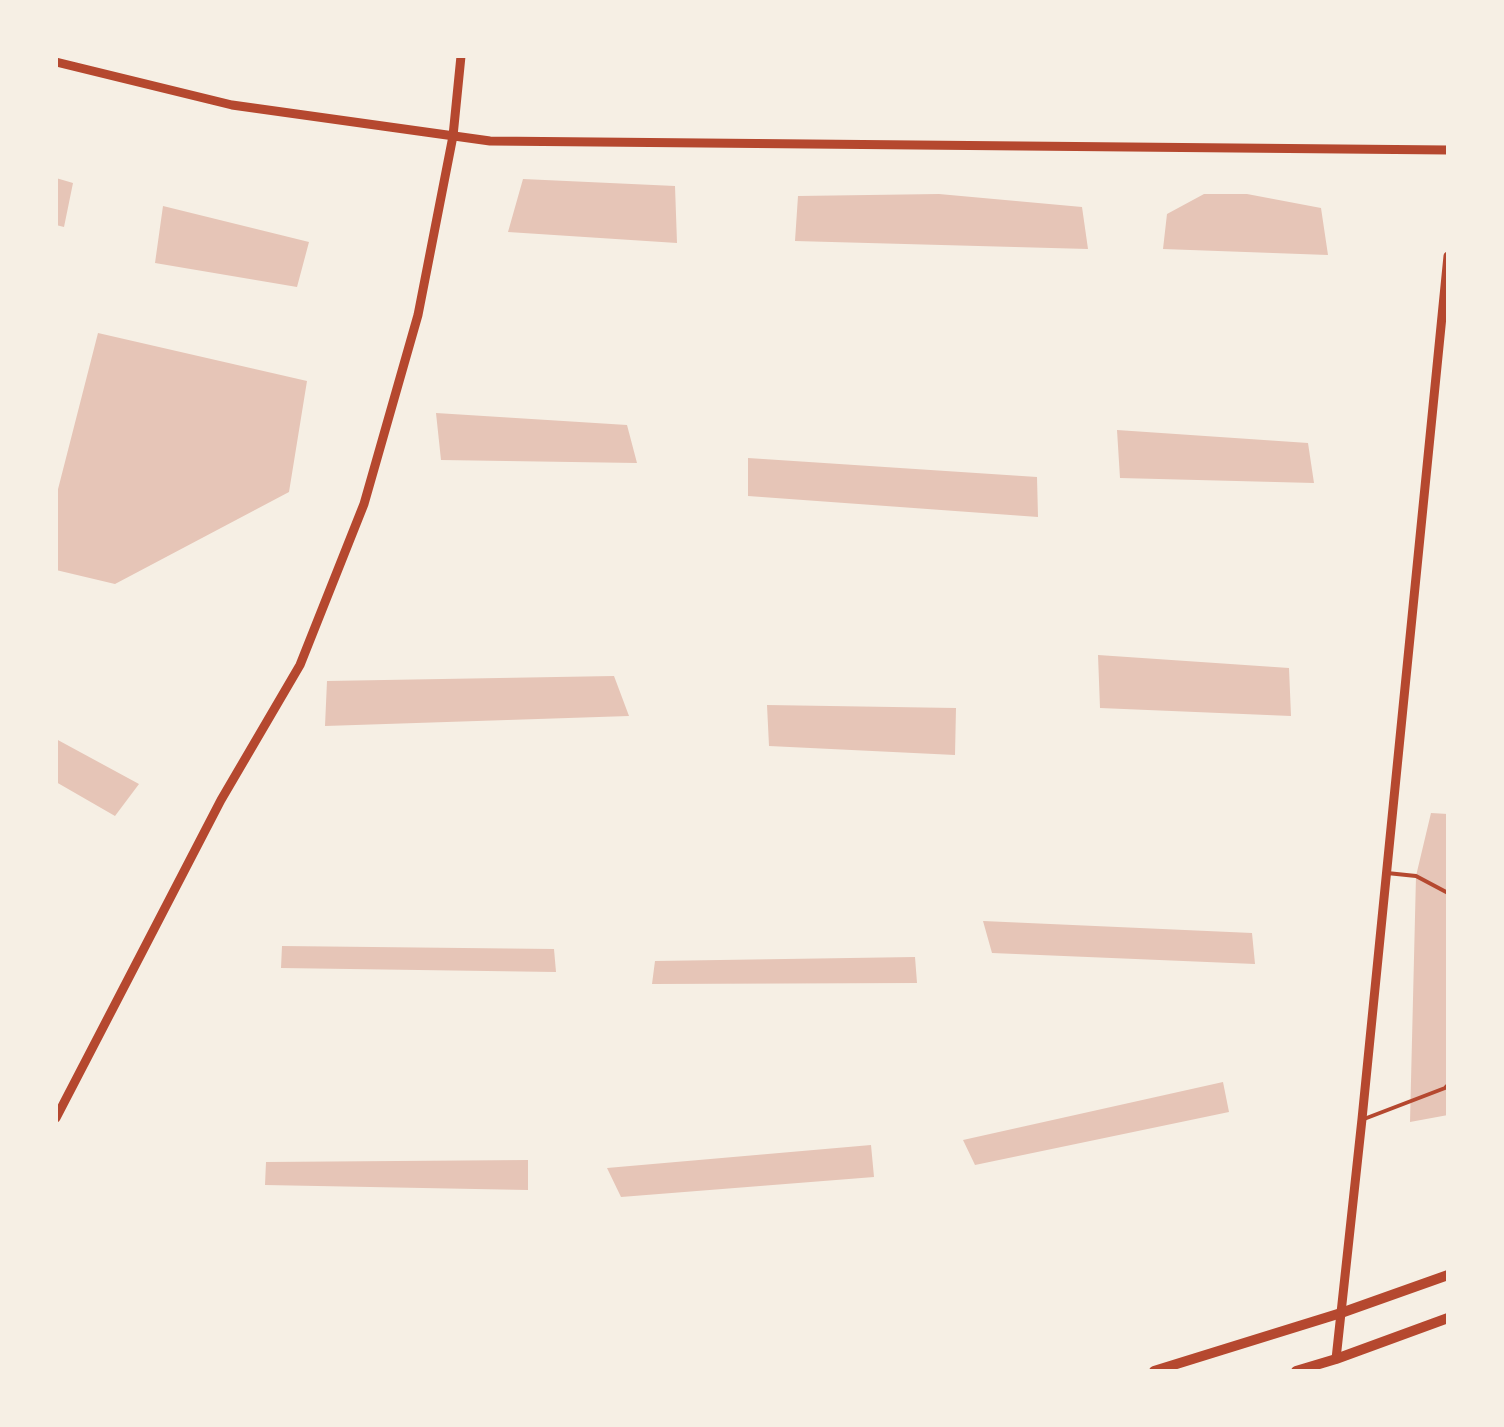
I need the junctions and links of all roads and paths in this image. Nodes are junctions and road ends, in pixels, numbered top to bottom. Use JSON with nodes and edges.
{"nodes":[{"id":1,"x":461,"y":56,"type":"edge"},
{"id":2,"x":56,"y":62,"type":"edge"},
{"id":3,"x":453,"y":136,"type":"junction"},
{"id":4,"x":1448,"y":150,"type":"edge"},
{"id":5,"x":1448,"y":256,"type":"edge"},
{"id":6,"x":1386,"y":872,"type":"junction"},
{"id":7,"x":1448,"y":893,"type":"edge"},
{"id":8,"x":1448,"y":1085,"type":"edge"},
{"id":9,"x":56,"y":1118,"type":"edge"},
{"id":10,"x":1362,"y":1119,"type":"junction"},
{"id":11,"x":1448,"y":1275,"type":"edge"},
{"id":12,"x":1341,"y":1313,"type":"junction"},
{"id":13,"x":1448,"y":1318,"type":"edge"},
{"id":14,"x":1336,"y":1359,"type":"junction"},
{"id":15,"x":1154,"y":1371,"type":"edge"},
{"id":16,"x":1296,"y":1371,"type":"edge"}],
"edges":[{"from":1,"to":3,"type":"street"},
{"from":2,"to":3,"type":"street"},
{"from":3,"to":4,"type":"street"},
{"from":3,"to":9,"type":"street"},
{"from":5,"to":6,"type":"street"},
{"from":6,"to":7,"type":"lane"},
{"from":6,"to":10,"type":"street"},
{"from":8,"to":10,"type":"lane"},
{"from":10,"to":12,"type":"street"},
{"from":11,"to":12,"type":"main road"},
{"from":12,"to":14,"type":"street"},
{"from":12,"to":15,"type":"main road"},
{"from":13,"to":14,"type":"main road"},
{"from":14,"to":16,"type":"main road"}]}
